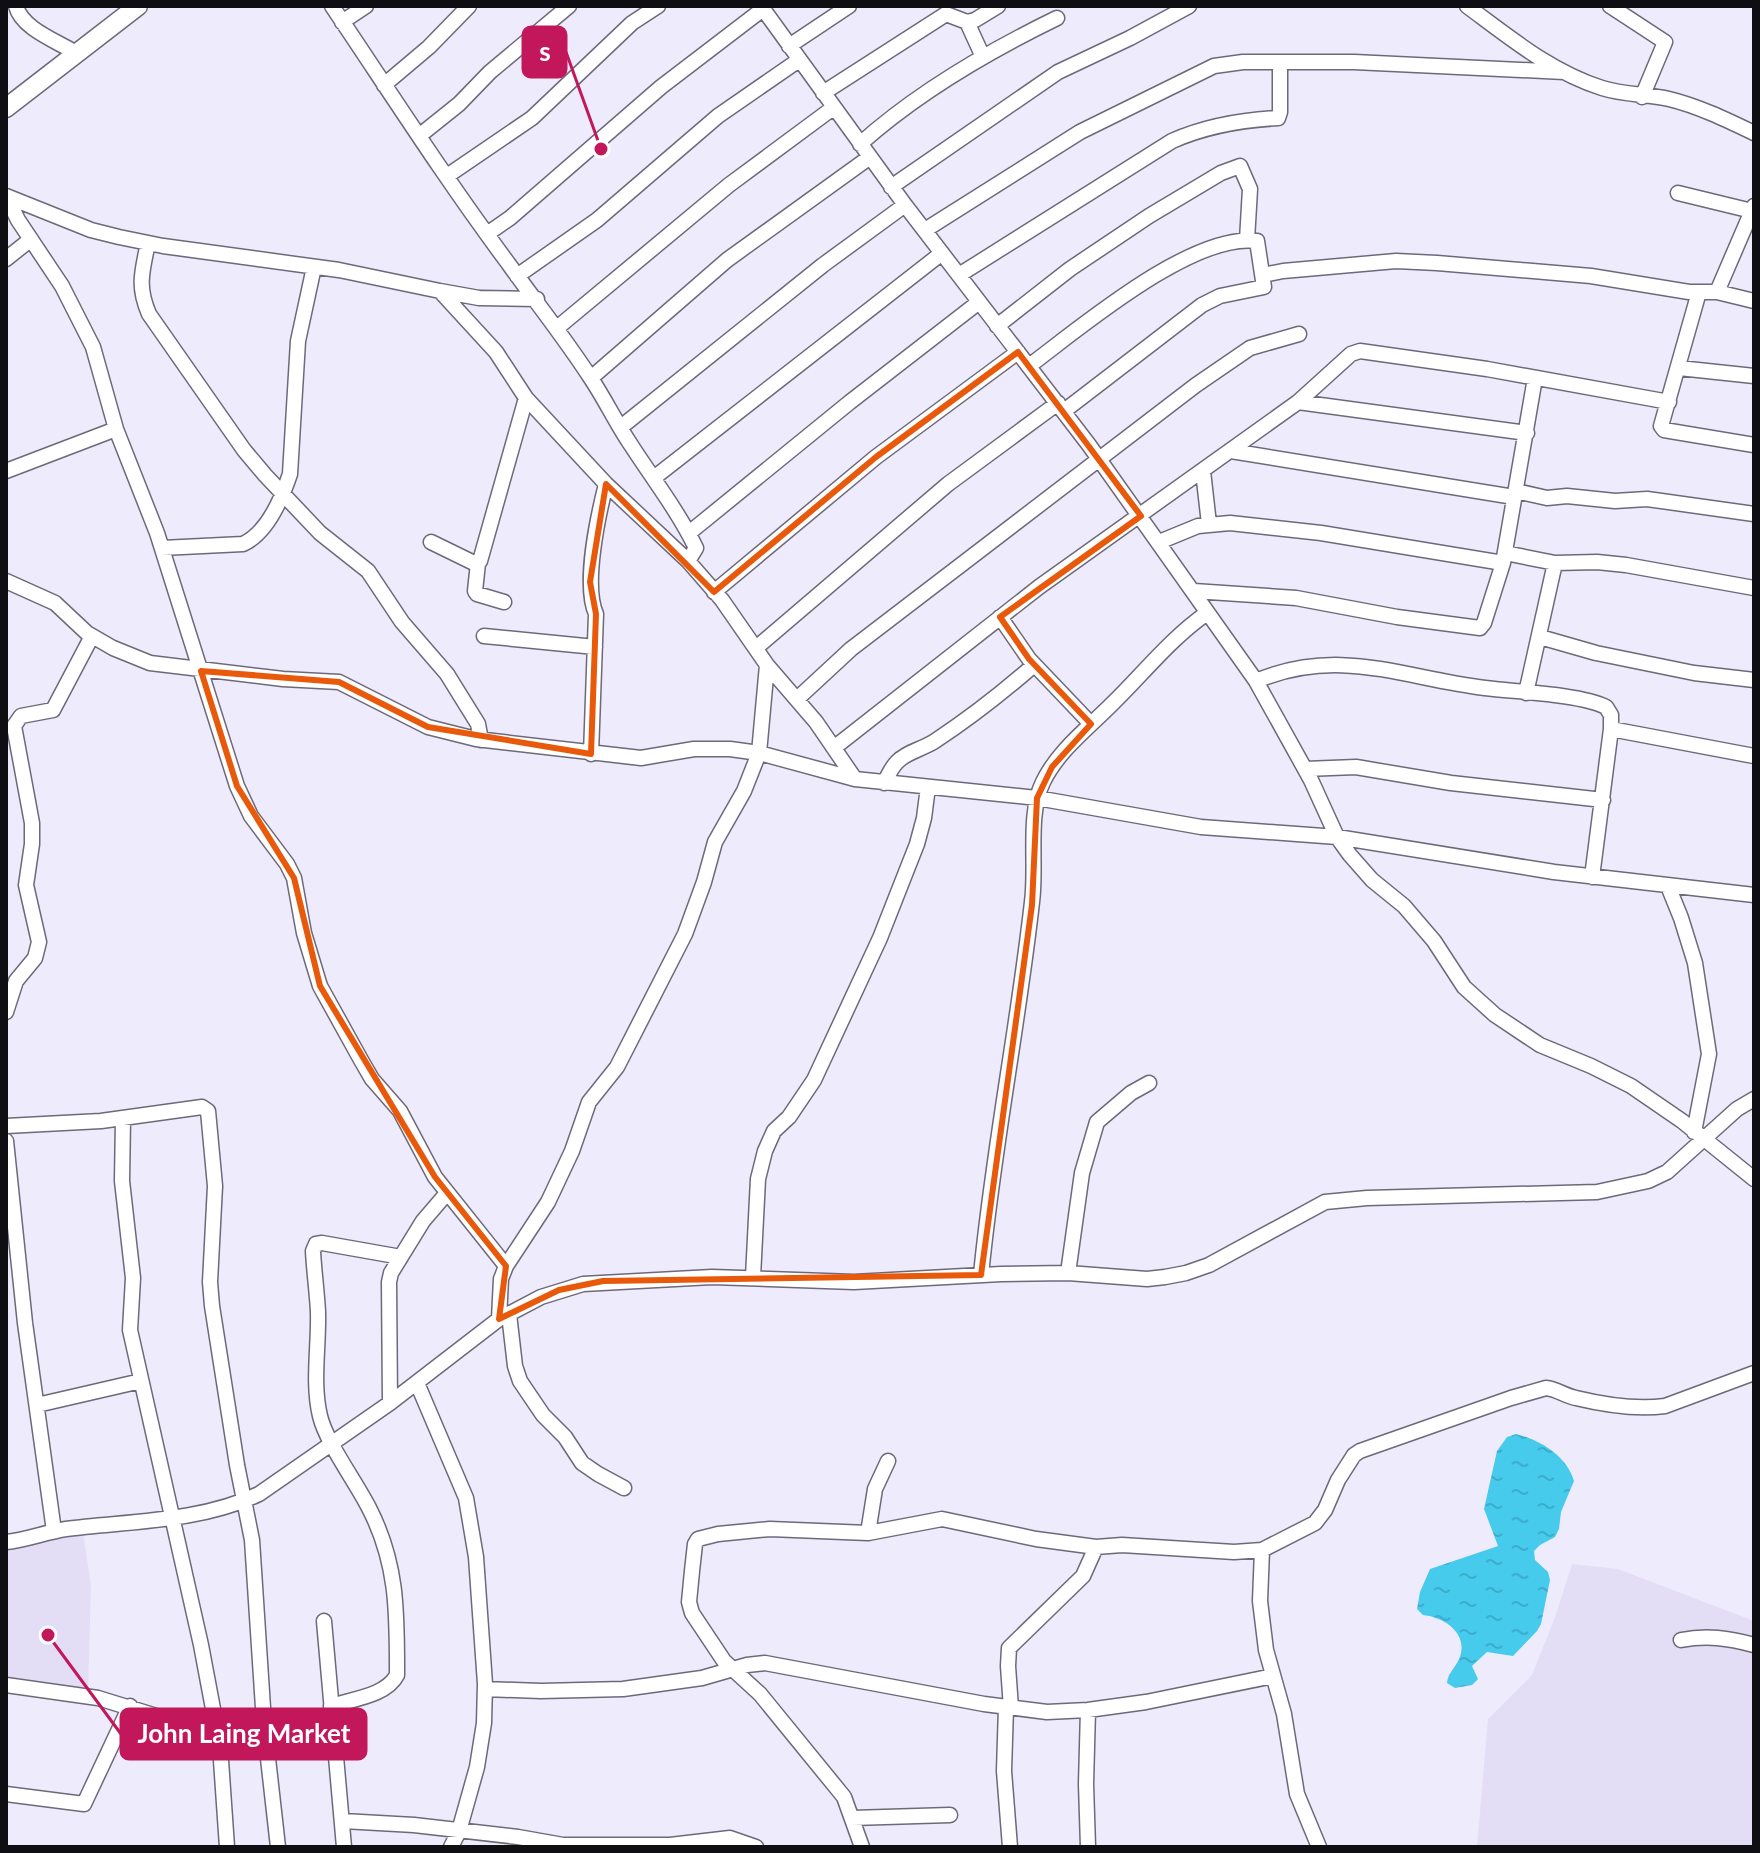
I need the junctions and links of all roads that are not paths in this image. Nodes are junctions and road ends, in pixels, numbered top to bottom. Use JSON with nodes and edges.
{"nodes":[{"id":1,"x":16,"y":6,"type":"edge"},
{"id":2,"x":138,"y":6,"type":"edge"},
{"id":3,"x":332,"y":6,"type":"edge"},
{"id":4,"x":366,"y":6,"type":"edge"},
{"id":5,"x":469,"y":6,"type":"edge"},
{"id":6,"x":569,"y":6,"type":"edge"},
{"id":7,"x":658,"y":6,"type":"edge"},
{"id":8,"x":849,"y":6,"type":"edge"},
{"id":9,"x":998,"y":6,"type":"edge"},
{"id":10,"x":1189,"y":6,"type":"edge"},
{"id":11,"x":1467,"y":6,"type":"edge"},
{"id":12,"x":1610,"y":6,"type":"edge"},
{"id":13,"x":762,"y":8,"type":"edge"},
{"id":14,"x":1057,"y":18,"type":"dead end"},
{"id":15,"x":342,"y":22,"type":"junction"},
{"id":16,"x":967,"y":22,"type":"junction"},
{"id":17,"x":789,"y":46,"type":"junction"},
{"id":18,"x":76,"y":53,"type":"junction"},
{"id":19,"x":983,"y":57,"type":"junction"},
{"id":20,"x":799,"y":60,"type":"junction"},
{"id":21,"x":1280,"y":63,"type":"junction"},
{"id":22,"x":1564,"y":72,"type":"junction"},
{"id":23,"x":384,"y":85,"type":"junction"},
{"id":24,"x":823,"y":93,"type":"junction"},
{"id":25,"x":1642,"y":97,"type":"junction"},
{"id":26,"x":6,"y":108,"type":"edge"},
{"id":27,"x":833,"y":108,"type":"junction"},
{"id":28,"x":1754,"y":133,"type":"edge"},
{"id":29,"x":419,"y":136,"type":"junction"},
{"id":30,"x":860,"y":144,"type":"junction"},
{"id":31,"x":870,"y":157,"type":"junction"},
{"id":32,"x":447,"y":176,"type":"junction"},
{"id":33,"x":891,"y":187,"type":"junction"},
{"id":34,"x":1678,"y":193,"type":"dead end"},
{"id":35,"x":6,"y":197,"type":"edge"},
{"id":36,"x":905,"y":205,"type":"junction"},
{"id":37,"x":1753,"y":209,"type":"edge"},
{"id":38,"x":925,"y":230,"type":"junction"},
{"id":39,"x":487,"y":234,"type":"junction"},
{"id":40,"x":30,"y":240,"type":"junction"},
{"id":41,"x":1247,"y":240,"type":"junction"},
{"id":42,"x":148,"y":243,"type":"junction"},
{"id":43,"x":942,"y":253,"type":"junction"},
{"id":44,"x":6,"y":259,"type":"edge"},
{"id":45,"x":314,"y":267,"type":"junction"},
{"id":46,"x":959,"y":275,"type":"junction"},
{"id":47,"x":1263,"y":275,"type":"junction"},
{"id":48,"x":517,"y":276,"type":"junction"},
{"id":49,"x":440,"y":291,"type":"junction"},
{"id":50,"x":1699,"y":292,"type":"junction"},
{"id":51,"x":1717,"y":292,"type":"junction"},
{"id":52,"x":537,"y":299,"type":"junction"},
{"id":53,"x":1754,"y":301,"type":"edge"},
{"id":54,"x":979,"y":302,"type":"junction"},
{"id":55,"x":997,"y":326,"type":"junction"},
{"id":56,"x":557,"y":328,"type":"junction"},
{"id":57,"x":1299,"y":334,"type":"dead end"},
{"id":58,"x":1018,"y":352,"type":"junction"},
{"id":59,"x":1029,"y":366,"type":"junction"},
{"id":60,"x":1679,"y":368,"type":"junction"},
{"id":61,"x":1754,"y":376,"type":"edge"},
{"id":62,"x":591,"y":378,"type":"junction"},
{"id":63,"x":1535,"y":378,"type":"junction"},
{"id":64,"x":526,"y":398,"type":"junction"},
{"id":65,"x":1298,"y":402,"type":"junction"},
{"id":66,"x":1669,"y":402,"type":"junction"},
{"id":67,"x":1061,"y":407,"type":"junction"},
{"id":68,"x":621,"y":427,"type":"junction"},
{"id":69,"x":116,"y":429,"type":"junction"},
{"id":70,"x":1527,"y":433,"type":"junction"},
{"id":71,"x":1754,"y":445,"type":"edge"},
{"id":72,"x":1231,"y":451,"type":"junction"},
{"id":73,"x":1098,"y":458,"type":"junction"},
{"id":74,"x":6,"y":471,"type":"edge"},
{"id":75,"x":1203,"y":471,"type":"junction"},
{"id":76,"x":655,"y":477,"type":"junction"},
{"id":77,"x":606,"y":484,"type":"junction"},
{"id":78,"x":283,"y":494,"type":"junction"},
{"id":79,"x":1515,"y":494,"type":"junction"},
{"id":80,"x":1754,"y":514,"type":"edge"},
{"id":81,"x":1141,"y":516,"type":"junction"},
{"id":82,"x":1209,"y":524,"type":"junction"},
{"id":83,"x":689,"y":533,"type":"junction"},
{"id":84,"x":431,"y":542,"type":"dead end"},
{"id":85,"x":1159,"y":542,"type":"junction"},
{"id":86,"x":162,"y":548,"type":"junction"},
{"id":87,"x":1504,"y":558,"type":"junction"},
{"id":88,"x":688,"y":561,"type":"junction"},
{"id":89,"x":478,"y":563,"type":"junction"},
{"id":90,"x":1555,"y":563,"type":"junction"},
{"id":91,"x":6,"y":581,"type":"edge"},
{"id":92,"x":1754,"y":588,"type":"edge"},
{"id":93,"x":1194,"y":591,"type":"junction"},
{"id":94,"x":714,"y":592,"type":"junction"},
{"id":95,"x":504,"y":602,"type":"dead end"},
{"id":96,"x":1207,"y":613,"type":"junction"},
{"id":97,"x":1000,"y":617,"type":"junction"},
{"id":98,"x":92,"y":636,"type":"junction"},
{"id":99,"x":484,"y":636,"type":"dead end"},
{"id":100,"x":1540,"y":637,"type":"junction"},
{"id":101,"x":595,"y":647,"type":"junction"},
{"id":102,"x":756,"y":648,"type":"junction"},
{"id":103,"x":767,"y":665,"type":"junction"},
{"id":104,"x":1034,"y":665,"type":"junction"},
{"id":105,"x":201,"y":671,"type":"junction"},
{"id":106,"x":1754,"y":680,"type":"edge"},
{"id":107,"x":1256,"y":681,"type":"junction"},
{"id":108,"x":1526,"y":693,"type":"junction"},
{"id":109,"x":797,"y":699,"type":"junction"},
{"id":110,"x":1091,"y":724,"type":"junction"},
{"id":111,"x":1611,"y":729,"type":"junction"},
{"id":112,"x":481,"y":740,"type":"junction"},
{"id":113,"x":835,"y":747,"type":"junction"},
{"id":114,"x":759,"y":753,"type":"junction"},
{"id":115,"x":591,"y":754,"type":"junction"},
{"id":116,"x":1754,"y":756,"type":"edge"},
{"id":117,"x":1305,"y":769,"type":"junction"},
{"id":118,"x":855,"y":779,"type":"junction"},
{"id":119,"x":884,"y":783,"type":"junction"},
{"id":120,"x":928,"y":787,"type":"junction"},
{"id":121,"x":1037,"y":798,"type":"junction"},
{"id":122,"x":1603,"y":800,"type":"junction"},
{"id":123,"x":1337,"y":837,"type":"junction"},
{"id":124,"x":1592,"y":877,"type":"junction"},
{"id":125,"x":1668,"y":886,"type":"junction"},
{"id":126,"x":1754,"y":895,"type":"edge"},
{"id":127,"x":6,"y":1012,"type":"edge"},
{"id":128,"x":1149,"y":1083,"type":"dead end"},
{"id":129,"x":1754,"y":1099,"type":"edge"},
{"id":130,"x":123,"y":1118,"type":"junction"},
{"id":131,"x":6,"y":1126,"type":"edge"},
{"id":132,"x":1699,"y":1136,"type":"junction"},
{"id":133,"x":6,"y":1141,"type":"edge"},
{"id":134,"x":1754,"y":1179,"type":"edge"},
{"id":135,"x":447,"y":1193,"type":"junction"},
{"id":136,"x":401,"y":1257,"type":"junction"},
{"id":137,"x":506,"y":1266,"type":"junction"},
{"id":138,"x":1068,"y":1273,"type":"junction"},
{"id":139,"x":981,"y":1275,"type":"junction"},
{"id":140,"x":753,"y":1277,"type":"junction"},
{"id":141,"x":504,"y":1317,"type":"junction"},
{"id":142,"x":1754,"y":1373,"type":"edge"},
{"id":143,"x":141,"y":1381,"type":"junction"},
{"id":144,"x":417,"y":1383,"type":"junction"},
{"id":145,"x":390,"y":1403,"type":"junction"},
{"id":146,"x":37,"y":1405,"type":"junction"},
{"id":147,"x":332,"y":1441,"type":"junction"},
{"id":148,"x":888,"y":1461,"type":"dead end"},
{"id":149,"x":624,"y":1488,"type":"dead end"},
{"id":150,"x":243,"y":1501,"type":"junction"},
{"id":151,"x":172,"y":1517,"type":"junction"},
{"id":152,"x":54,"y":1531,"type":"junction"},
{"id":153,"x":868,"y":1533,"type":"junction"},
{"id":154,"x":6,"y":1542,"type":"edge"},
{"id":155,"x":1096,"y":1547,"type":"junction"},
{"id":156,"x":1262,"y":1550,"type":"junction"},
{"id":157,"x":324,"y":1621,"type":"dead end"},
{"id":158,"x":1681,"y":1640,"type":"dead end"},
{"id":159,"x":1754,"y":1645,"type":"edge"},
{"id":160,"x":732,"y":1670,"type":"junction"},
{"id":161,"x":1273,"y":1676,"type":"junction"},
{"id":162,"x":6,"y":1685,"type":"edge"},
{"id":163,"x":485,"y":1689,"type":"junction"},
{"id":164,"x":130,"y":1706,"type":"junction"},
{"id":165,"x":331,"y":1706,"type":"junction"},
{"id":166,"x":1008,"y":1708,"type":"junction"},
{"id":167,"x":1088,"y":1710,"type":"junction"},
{"id":168,"x":218,"y":1735,"type":"junction"},
{"id":169,"x":6,"y":1794,"type":"edge"},
{"id":170,"x":950,"y":1815,"type":"dead end"},
{"id":171,"x":852,"y":1818,"type":"junction"},
{"id":172,"x":343,"y":1821,"type":"junction"},
{"id":173,"x":459,"y":1831,"type":"junction"},
{"id":174,"x":227,"y":1847,"type":"edge"},
{"id":175,"x":278,"y":1847,"type":"edge"},
{"id":176,"x":344,"y":1847,"type":"edge"},
{"id":177,"x":451,"y":1847,"type":"edge"},
{"id":178,"x":756,"y":1847,"type":"edge"},
{"id":179,"x":862,"y":1847,"type":"edge"},
{"id":180,"x":1010,"y":1847,"type":"edge"},
{"id":181,"x":1088,"y":1847,"type":"edge"},
{"id":182,"x":1319,"y":1847,"type":"edge"}],
"edges":[{"from":1,"to":18,"type":"street"},
{"from":2,"to":18,"type":"main road"},
{"from":3,"to":15,"type":"street"},
{"from":4,"to":15,"type":"street"},
{"from":5,"to":23,"type":"street"},
{"from":6,"to":29,"type":"street"},
{"from":7,"to":32,"type":"street"},
{"from":8,"to":17,"type":"street"},
{"from":9,"to":16,"type":"street"},
{"from":10,"to":33,"type":"street"},
{"from":11,"to":22,"type":"street"},
{"from":12,"to":25,"type":"street"},
{"from":13,"to":17,"type":"street"},
{"from":13,"to":39,"type":"street"},
{"from":14,"to":19,"type":"street"},
{"from":15,"to":23,"type":"street"},
{"from":16,"to":19,"type":"street"},
{"from":16,"to":24,"type":"street"},
{"from":17,"to":20,"type":"street"},
{"from":18,"to":26,"type":"main road"},
{"from":19,"to":30,"type":"street"},
{"from":20,"to":24,"type":"street"},
{"from":20,"to":48,"type":"street"},
{"from":21,"to":22,"type":"street"},
{"from":21,"to":38,"type":"street"},
{"from":21,"to":46,"type":"street"},
{"from":22,"to":25,"type":"street"},
{"from":23,"to":29,"type":"street"},
{"from":24,"to":27,"type":"street"},
{"from":25,"to":28,"type":"street"},
{"from":27,"to":30,"type":"street"},
{"from":27,"to":56,"type":"street"},
{"from":29,"to":32,"type":"street"},
{"from":30,"to":31,"type":"street"},
{"from":31,"to":33,"type":"street"},
{"from":31,"to":62,"type":"street"},
{"from":32,"to":39,"type":"street"},
{"from":33,"to":36,"type":"street"},
{"from":34,"to":37,"type":"street"},
{"from":35,"to":40,"type":"street"},
{"from":35,"to":42,"type":"street"},
{"from":36,"to":38,"type":"street"},
{"from":36,"to":68,"type":"street"},
{"from":37,"to":51,"type":"street"},
{"from":38,"to":43,"type":"street"},
{"from":39,"to":48,"type":"street"},
{"from":40,"to":44,"type":"street"},
{"from":40,"to":69,"type":"street"},
{"from":41,"to":47,"type":"street"},
{"from":41,"to":55,"type":"street"},
{"from":41,"to":59,"type":"street"},
{"from":42,"to":45,"type":"street"},
{"from":42,"to":78,"type":"street"},
{"from":43,"to":46,"type":"street"},
{"from":43,"to":76,"type":"street"},
{"from":45,"to":49,"type":"street"},
{"from":45,"to":78,"type":"street"},
{"from":46,"to":54,"type":"street"},
{"from":47,"to":50,"type":"street"},
{"from":47,"to":67,"type":"street"},
{"from":48,"to":52,"type":"street"},
{"from":49,"to":52,"type":"street"},
{"from":49,"to":64,"type":"street"},
{"from":50,"to":51,"type":"street"},
{"from":50,"to":60,"type":"street"},
{"from":51,"to":53,"type":"street"},
{"from":52,"to":56,"type":"street"},
{"from":54,"to":55,"type":"street"},
{"from":54,"to":83,"type":"street"},
{"from":55,"to":58,"type":"street"},
{"from":56,"to":62,"type":"street"},
{"from":57,"to":73,"type":"street"},
{"from":58,"to":59,"type":"street"},
{"from":58,"to":94,"type":"street"},
{"from":59,"to":67,"type":"street"},
{"from":60,"to":61,"type":"street"},
{"from":60,"to":66,"type":"street"},
{"from":62,"to":68,"type":"street"},
{"from":63,"to":65,"type":"street"},
{"from":63,"to":66,"type":"street"},
{"from":63,"to":70,"type":"street"},
{"from":64,"to":77,"type":"street"},
{"from":64,"to":89,"type":"street"},
{"from":65,"to":70,"type":"street"},
{"from":65,"to":72,"type":"street"},
{"from":66,"to":71,"type":"street"},
{"from":67,"to":73,"type":"street"},
{"from":67,"to":102,"type":"street"},
{"from":68,"to":76,"type":"street"},
{"from":69,"to":74,"type":"street"},
{"from":69,"to":86,"type":"street"},
{"from":70,"to":79,"type":"street"},
{"from":72,"to":75,"type":"street"},
{"from":72,"to":79,"type":"street"},
{"from":73,"to":81,"type":"street"},
{"from":73,"to":109,"type":"street"},
{"from":75,"to":81,"type":"street"},
{"from":75,"to":82,"type":"street"},
{"from":76,"to":83,"type":"street"},
{"from":77,"to":88,"type":"street"},
{"from":77,"to":101,"type":"street"},
{"from":78,"to":86,"type":"street"},
{"from":78,"to":112,"type":"street"},
{"from":79,"to":80,"type":"street"},
{"from":79,"to":87,"type":"street"},
{"from":81,"to":85,"type":"street"},
{"from":81,"to":97,"type":"street"},
{"from":82,"to":85,"type":"street"},
{"from":82,"to":87,"type":"street"},
{"from":83,"to":88,"type":"street"},
{"from":84,"to":89,"type":"street"},
{"from":85,"to":93,"type":"street"},
{"from":86,"to":105,"type":"street"},
{"from":87,"to":90,"type":"street"},
{"from":87,"to":93,"type":"street"},
{"from":88,"to":94,"type":"street"},
{"from":89,"to":95,"type":"street"},
{"from":90,"to":92,"type":"street"},
{"from":90,"to":100,"type":"street"},
{"from":91,"to":98,"type":"street"},
{"from":93,"to":96,"type":"street"},
{"from":94,"to":102,"type":"street"},
{"from":96,"to":107,"type":"street"},
{"from":96,"to":110,"type":"street"},
{"from":97,"to":104,"type":"street"},
{"from":97,"to":113,"type":"street"},
{"from":98,"to":105,"type":"street"},
{"from":98,"to":127,"type":"street"},
{"from":99,"to":101,"type":"street"},
{"from":100,"to":106,"type":"street"},
{"from":100,"to":108,"type":"street"},
{"from":101,"to":115,"type":"street"},
{"from":102,"to":103,"type":"street"},
{"from":103,"to":109,"type":"street"},
{"from":103,"to":114,"type":"street"},
{"from":104,"to":110,"type":"street"},
{"from":104,"to":119,"type":"street"},
{"from":105,"to":112,"type":"street"},
{"from":105,"to":135,"type":"street"},
{"from":107,"to":108,"type":"street"},
{"from":107,"to":117,"type":"street"},
{"from":108,"to":111,"type":"street"},
{"from":109,"to":113,"type":"street"},
{"from":110,"to":121,"type":"street"},
{"from":111,"to":116,"type":"street"},
{"from":111,"to":122,"type":"street"},
{"from":112,"to":115,"type":"street"},
{"from":113,"to":118,"type":"street"},
{"from":114,"to":115,"type":"street"},
{"from":114,"to":118,"type":"street"},
{"from":114,"to":137,"type":"street"},
{"from":117,"to":122,"type":"street"},
{"from":117,"to":123,"type":"street"},
{"from":118,"to":119,"type":"street"},
{"from":119,"to":120,"type":"street"},
{"from":120,"to":121,"type":"street"},
{"from":120,"to":140,"type":"street"},
{"from":121,"to":123,"type":"street"},
{"from":121,"to":139,"type":"street"},
{"from":122,"to":124,"type":"street"},
{"from":123,"to":124,"type":"street"},
{"from":123,"to":132,"type":"street"},
{"from":124,"to":125,"type":"street"},
{"from":125,"to":126,"type":"street"},
{"from":125,"to":132,"type":"street"},
{"from":128,"to":138,"type":"street"},
{"from":129,"to":132,"type":"street"},
{"from":130,"to":131,"type":"street"},
{"from":130,"to":143,"type":"street"},
{"from":130,"to":150,"type":"street"},
{"from":132,"to":134,"type":"street"},
{"from":132,"to":138,"type":"street"},
{"from":133,"to":146,"type":"street"},
{"from":135,"to":136,"type":"street"},
{"from":135,"to":137,"type":"street"},
{"from":136,"to":145,"type":"street"},
{"from":136,"to":147,"type":"street"},
{"from":137,"to":141,"type":"street"},
{"from":138,"to":139,"type":"street"},
{"from":139,"to":140,"type":"street"},
{"from":140,"to":141,"type":"street"},
{"from":141,"to":144,"type":"street"},
{"from":141,"to":149,"type":"street"},
{"from":142,"to":156,"type":"street"},
{"from":143,"to":146,"type":"street"},
{"from":143,"to":151,"type":"street"},
{"from":144,"to":145,"type":"street"},
{"from":144,"to":163,"type":"street"},
{"from":145,"to":147,"type":"street"},
{"from":146,"to":152,"type":"street"},
{"from":147,"to":150,"type":"street"},
{"from":147,"to":165,"type":"street"},
{"from":148,"to":153,"type":"street"},
{"from":150,"to":151,"type":"street"},
{"from":150,"to":175,"type":"street"},
{"from":151,"to":152,"type":"street"},
{"from":151,"to":168,"type":"street"},
{"from":152,"to":154,"type":"street"},
{"from":153,"to":155,"type":"street"},
{"from":153,"to":160,"type":"street"},
{"from":155,"to":156,"type":"street"},
{"from":155,"to":166,"type":"street"},
{"from":156,"to":161,"type":"street"},
{"from":157,"to":165,"type":"street"},
{"from":158,"to":159,"type":"street"},
{"from":160,"to":163,"type":"street"},
{"from":160,"to":166,"type":"street"},
{"from":160,"to":171,"type":"street"},
{"from":161,"to":167,"type":"street"},
{"from":161,"to":182,"type":"street"},
{"from":162,"to":164,"type":"street"},
{"from":163,"to":173,"type":"street"},
{"from":164,"to":168,"type":"street"},
{"from":164,"to":169,"type":"street"},
{"from":165,"to":172,"type":"street"},
{"from":166,"to":167,"type":"street"},
{"from":166,"to":180,"type":"street"},
{"from":167,"to":181,"type":"street"},
{"from":168,"to":174,"type":"street"},
{"from":170,"to":171,"type":"street"},
{"from":171,"to":179,"type":"street"},
{"from":172,"to":173,"type":"street"},
{"from":172,"to":176,"type":"street"},
{"from":173,"to":177,"type":"street"},
{"from":173,"to":178,"type":"street"}]}
